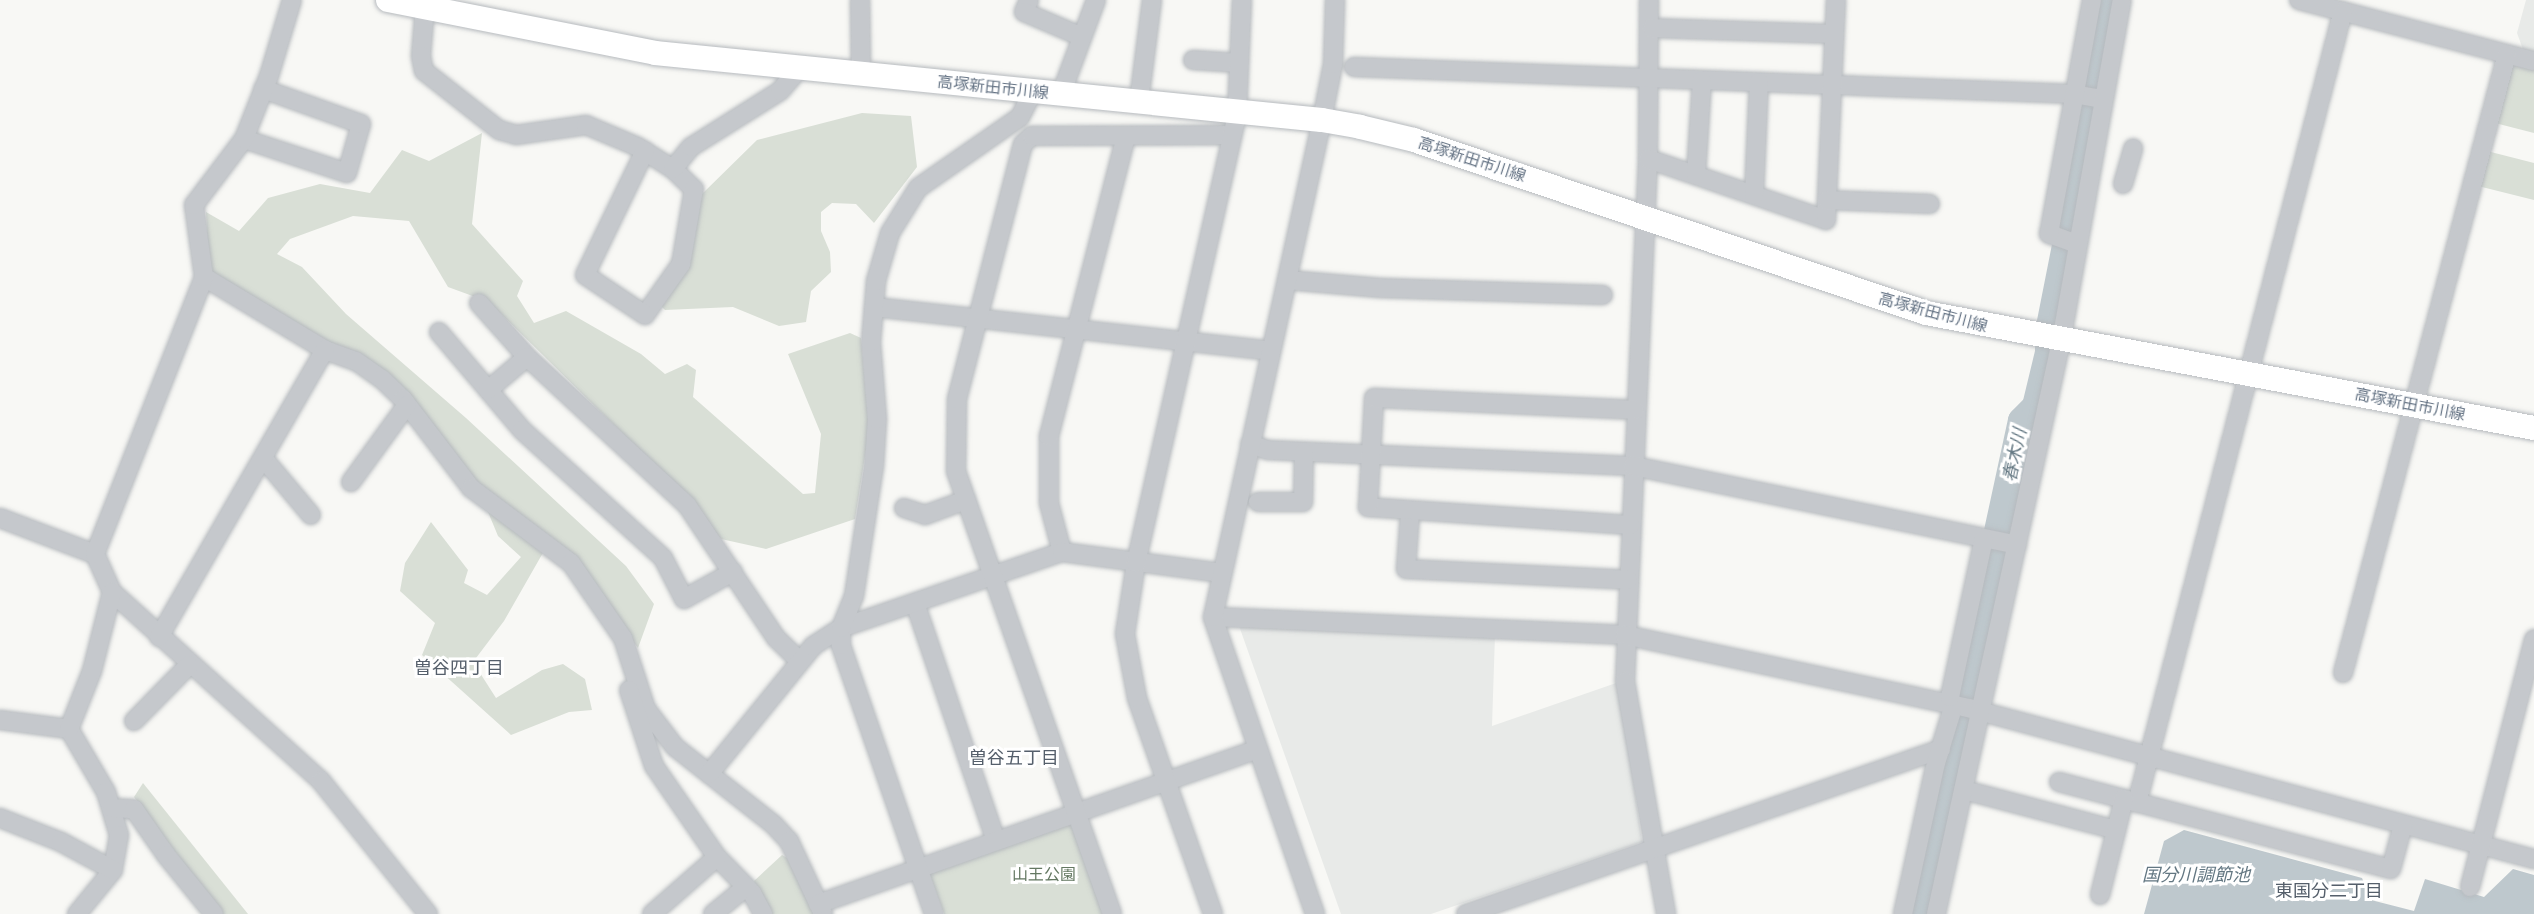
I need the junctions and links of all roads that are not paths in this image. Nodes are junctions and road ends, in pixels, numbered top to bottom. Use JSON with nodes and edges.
{"nodes":[{"id":1,"x":292,"y":0,"type":"edge"},
{"id":2,"x":388,"y":0,"type":"edge"},
{"id":3,"x":860,"y":0,"type":"edge"},
{"id":4,"x":1029,"y":0,"type":"edge"},
{"id":5,"x":1096,"y":0,"type":"edge"},
{"id":6,"x":1152,"y":0,"type":"edge"},
{"id":7,"x":1242,"y":0,"type":"edge"},
{"id":8,"x":1335,"y":0,"type":"edge"},
{"id":9,"x":1649,"y":0,"type":"edge"},
{"id":10,"x":1836,"y":0,"type":"edge"},
{"id":11,"x":2092,"y":0,"type":"edge"},
{"id":12,"x":2122,"y":0,"type":"edge"},
{"id":13,"x":2299,"y":0,"type":"edge"},
{"id":14,"x":425,"y":7,"type":"junction"},
{"id":15,"x":2343,"y":11,"type":"junction"},
{"id":16,"x":1652,"y":28,"type":"junction"},
{"id":17,"x":1834,"y":34,"type":"junction"},
{"id":18,"x":1080,"y":36,"type":"junction"},
{"id":19,"x":2507,"y":54,"type":"junction"},
{"id":20,"x":1193,"y":60,"type":"dead end"},
{"id":21,"x":2534,"y":61,"type":"edge"},
{"id":22,"x":1239,"y":63,"type":"junction"},
{"id":23,"x":1354,"y":66,"type":"dead end"},
{"id":24,"x":801,"y":67,"type":"junction"},
{"id":25,"x":861,"y":73,"type":"junction"},
{"id":26,"x":1650,"y":77,"type":"junction"},
{"id":27,"x":1702,"y":80,"type":"junction"},
{"id":28,"x":1759,"y":82,"type":"junction"},
{"id":29,"x":1833,"y":85,"type":"junction"},
{"id":30,"x":262,"y":89,"type":"junction"},
{"id":31,"x":1034,"y":91,"type":"junction"},
{"id":32,"x":1061,"y":94,"type":"junction"},
{"id":33,"x":2077,"y":95,"type":"junction"},
{"id":34,"x":2101,"y":99,"type":"junction"},
{"id":35,"x":1139,"y":101,"type":"junction"},
{"id":36,"x":1322,"y":120,"type":"junction"},
{"id":37,"x":1234,"y":124,"type":"junction"},
{"id":38,"x":1126,"y":137,"type":"junction"},
{"id":39,"x":244,"y":140,"type":"junction"},
{"id":40,"x":2133,"y":148,"type":"dead end"},
{"id":41,"x":645,"y":151,"type":"junction"},
{"id":42,"x":1648,"y":159,"type":"junction"},
{"id":43,"x":673,"y":169,"type":"junction"},
{"id":44,"x":1696,"y":175,"type":"junction"},
{"id":45,"x":2123,"y":184,"type":"dead end"},
{"id":46,"x":1755,"y":195,"type":"junction"},
{"id":47,"x":1827,"y":200,"type":"junction"},
{"id":48,"x":1930,"y":204,"type":"dead end"},
{"id":49,"x":1643,"y":219,"type":"junction"},
{"id":50,"x":2068,"y":242,"type":"junction"},
{"id":51,"x":204,"y":277,"type":"junction"},
{"id":52,"x":1287,"y":280,"type":"junction"},
{"id":53,"x":1603,"y":296,"type":"dead end"},
{"id":54,"x":479,"y":303,"type":"dead end"},
{"id":55,"x":874,"y":307,"type":"junction"},
{"id":56,"x":976,"y":318,"type":"junction"},
{"id":57,"x":1075,"y":331,"type":"junction"},
{"id":58,"x":439,"y":332,"type":"dead end"},
{"id":59,"x":2052,"y":340,"type":"junction"},
{"id":60,"x":1184,"y":342,"type":"junction"},
{"id":61,"x":325,"y":350,"type":"junction"},
{"id":62,"x":1271,"y":351,"type":"junction"},
{"id":63,"x":527,"y":357,"type":"junction"},
{"id":64,"x":2246,"y":375,"type":"junction"},
{"id":65,"x":488,"y":390,"type":"junction"},
{"id":66,"x":407,"y":405,"type":"junction"},
{"id":67,"x":2416,"y":405,"type":"junction"},
{"id":68,"x":1635,"y":411,"type":"junction"},
{"id":69,"x":2534,"y":428,"type":"edge"},
{"id":70,"x":1250,"y":444,"type":"junction"},
{"id":71,"x":1304,"y":452,"type":"junction"},
{"id":72,"x":1370,"y":454,"type":"junction"},
{"id":73,"x":264,"y":459,"type":"junction"},
{"id":74,"x":1633,"y":466,"type":"junction"},
{"id":75,"x":351,"y":482,"type":"dead end"},
{"id":76,"x":966,"y":500,"type":"junction"},
{"id":77,"x":1258,"y":502,"type":"dead end"},
{"id":78,"x":904,"y":508,"type":"dead end"},
{"id":79,"x":1410,"y":513,"type":"junction"},
{"id":80,"x":310,"y":515,"type":"dead end"},
{"id":81,"x":0,"y":518,"type":"edge"},
{"id":82,"x":1630,"y":525,"type":"junction"},
{"id":83,"x":1998,"y":542,"type":"junction"},
{"id":84,"x":1062,"y":552,"type":"junction"},
{"id":85,"x":94,"y":554,"type":"junction"},
{"id":86,"x":1136,"y":563,"type":"junction"},
{"id":87,"x":732,"y":572,"type":"junction"},
{"id":88,"x":1222,"y":573,"type":"junction"},
{"id":89,"x":993,"y":576,"type":"junction"},
{"id":90,"x":1628,"y":580,"type":"junction"},
{"id":91,"x":112,"y":592,"type":"junction"},
{"id":92,"x":915,"y":603,"type":"junction"},
{"id":93,"x":1214,"y":617,"type":"junction"},
{"id":94,"x":841,"y":628,"type":"junction"},
{"id":95,"x":1625,"y":634,"type":"junction"},
{"id":96,"x":159,"y":637,"type":"junction"},
{"id":97,"x":624,"y":638,"type":"junction"},
{"id":98,"x":2534,"y":639,"type":"edge"},
{"id":99,"x":800,"y":662,"type":"junction"},
{"id":100,"x":189,"y":665,"type":"junction"},
{"id":101,"x":2343,"y":673,"type":"dead end"},
{"id":102,"x":1963,"y":707,"type":"junction"},
{"id":103,"x":0,"y":720,"type":"edge"},
{"id":104,"x":134,"y":721,"type":"dead end"},
{"id":105,"x":69,"y":729,"type":"junction"},
{"id":106,"x":1257,"y":749,"type":"junction"},
{"id":107,"x":1941,"y":749,"type":"junction"},
{"id":108,"x":2148,"y":756,"type":"junction"},
{"id":109,"x":709,"y":774,"type":"junction"},
{"id":110,"x":1166,"y":781,"type":"junction"},
{"id":111,"x":2058,"y":782,"type":"dead end"},
{"id":112,"x":1964,"y":790,"type":"junction"},
{"id":113,"x":2130,"y":801,"type":"junction"},
{"id":114,"x":112,"y":808,"type":"junction"},
{"id":115,"x":1076,"y":813,"type":"junction"},
{"id":116,"x":0,"y":818,"type":"edge"},
{"id":117,"x":2403,"y":825,"type":"junction"},
{"id":118,"x":2116,"y":830,"type":"junction"},
{"id":119,"x":996,"y":841,"type":"junction"},
{"id":120,"x":2482,"y":845,"type":"junction"},
{"id":121,"x":1653,"y":849,"type":"junction"},
{"id":122,"x":717,"y":857,"type":"junction"},
{"id":123,"x":2534,"y":859,"type":"edge"},
{"id":124,"x":917,"y":869,"type":"junction"},
{"id":125,"x":113,"y":870,"type":"junction"},
{"id":126,"x":746,"y":887,"type":"junction"},
{"id":127,"x":2470,"y":888,"type":"dead end"},
{"id":128,"x":2100,"y":895,"type":"dead end"},
{"id":129,"x":820,"y":909,"type":"edge"},
{"id":130,"x":1660,"y":912,"type":"edge"},
{"id":131,"x":77,"y":914,"type":"edge"},
{"id":132,"x":214,"y":914,"type":"edge"},
{"id":133,"x":428,"y":914,"type":"edge"},
{"id":134,"x":652,"y":914,"type":"edge"},
{"id":135,"x":713,"y":914,"type":"edge"},
{"id":136,"x":763,"y":914,"type":"edge"},
{"id":137,"x":934,"y":914,"type":"edge"},
{"id":138,"x":1112,"y":914,"type":"edge"},
{"id":139,"x":1213,"y":914,"type":"edge"},
{"id":140,"x":1315,"y":914,"type":"edge"},
{"id":141,"x":1466,"y":914,"type":"edge"},
{"id":142,"x":1903,"y":914,"type":"edge"},
{"id":143,"x":1936,"y":914,"type":"edge"}],
"edges":[{"from":1,"to":30,"type":"street"},
{"from":2,"to":14,"type":"main road","name":"高塚新田市川線"},
{"from":3,"to":25,"type":"street"},
{"from":4,"to":18,"type":"street"},
{"from":5,"to":18,"type":"street"},
{"from":6,"to":35,"type":"street"},
{"from":7,"to":22,"type":"street"},
{"from":8,"to":36,"type":"street"},
{"from":9,"to":16,"type":"street"},
{"from":10,"to":17,"type":"street"},
{"from":11,"to":33,"type":"street"},
{"from":12,"to":34,"type":"street"},
{"from":13,"to":15,"type":"street"},
{"from":14,"to":24,"type":"main road","name":"高塚新田市川線"},
{"from":14,"to":41,"type":"street"},
{"from":15,"to":19,"type":"street"},
{"from":15,"to":64,"type":"street"},
{"from":16,"to":17,"type":"street"},
{"from":16,"to":26,"type":"street"},
{"from":17,"to":29,"type":"street"},
{"from":18,"to":32,"type":"street"},
{"from":19,"to":21,"type":"street"},
{"from":19,"to":67,"type":"street"},
{"from":20,"to":22,"type":"street"},
{"from":22,"to":37,"type":"street"},
{"from":23,"to":26,"type":"street"},
{"from":24,"to":25,"type":"main road","name":"高塚新田市川線"},
{"from":24,"to":43,"type":"street"},
{"from":25,"to":31,"type":"main road","name":"高塚新田市川線"},
{"from":26,"to":27,"type":"street"},
{"from":26,"to":42,"type":"street"},
{"from":27,"to":28,"type":"street"},
{"from":27,"to":44,"type":"street"},
{"from":28,"to":29,"type":"street"},
{"from":28,"to":46,"type":"street"},
{"from":29,"to":33,"type":"street"},
{"from":29,"to":47,"type":"street"},
{"from":30,"to":39,"type":"street"},
{"from":30,"to":39,"type":"street"},
{"from":31,"to":32,"type":"main road","name":"高塚新田市川線"},
{"from":31,"to":55,"type":"street"},
{"from":32,"to":35,"type":"main road","name":"高塚新田市川線"},
{"from":33,"to":34,"type":"street"},
{"from":33,"to":50,"type":"street"},
{"from":34,"to":50,"type":"street"},
{"from":35,"to":37,"type":"main road","name":"高塚新田市川線"},
{"from":36,"to":37,"type":"main road","name":"高塚新田市川線"},
{"from":36,"to":49,"type":"main road","name":"高塚新田市川線"},
{"from":36,"to":52,"type":"street"},
{"from":37,"to":38,"type":"street"},
{"from":37,"to":60,"type":"street"},
{"from":38,"to":56,"type":"street"},
{"from":38,"to":57,"type":"street"},
{"from":39,"to":51,"type":"street"},
{"from":40,"to":45,"type":"street"},
{"from":41,"to":43,"type":"street"},
{"from":41,"to":43,"type":"street"},
{"from":42,"to":44,"type":"street"},
{"from":42,"to":49,"type":"street"},
{"from":44,"to":46,"type":"street"},
{"from":46,"to":47,"type":"street"},
{"from":47,"to":48,"type":"street"},
{"from":49,"to":59,"type":"main road","name":"高塚新田市川線"},
{"from":49,"to":68,"type":"street"},
{"from":50,"to":59,"type":"street"},
{"from":51,"to":61,"type":"street"},
{"from":51,"to":85,"type":"street"},
{"from":52,"to":53,"type":"street"},
{"from":52,"to":62,"type":"street"},
{"from":54,"to":63,"type":"street"},
{"from":55,"to":56,"type":"street"},
{"from":55,"to":94,"type":"street"},
{"from":56,"to":57,"type":"street"},
{"from":56,"to":76,"type":"street"},
{"from":57,"to":60,"type":"street"},
{"from":57,"to":84,"type":"street"},
{"from":58,"to":65,"type":"street"},
{"from":59,"to":64,"type":"main road","name":"高塚新田市川線"},
{"from":59,"to":83,"type":"street"},
{"from":60,"to":62,"type":"street"},
{"from":60,"to":86,"type":"street"},
{"from":61,"to":66,"type":"street"},
{"from":61,"to":73,"type":"street"},
{"from":62,"to":70,"type":"street"},
{"from":63,"to":65,"type":"street"},
{"from":63,"to":87,"type":"street"},
{"from":64,"to":67,"type":"main road","name":"高塚新田市川線"},
{"from":64,"to":108,"type":"street"},
{"from":65,"to":87,"type":"street"},
{"from":66,"to":75,"type":"street"},
{"from":66,"to":97,"type":"street"},
{"from":67,"to":69,"type":"main road","name":"高塚新田市川線"},
{"from":67,"to":101,"type":"street"},
{"from":68,"to":72,"type":"street"},
{"from":68,"to":74,"type":"street"},
{"from":70,"to":71,"type":"street"},
{"from":70,"to":88,"type":"street"},
{"from":71,"to":72,"type":"street"},
{"from":71,"to":77,"type":"street"},
{"from":72,"to":74,"type":"street"},
{"from":72,"to":79,"type":"street"},
{"from":73,"to":80,"type":"street"},
{"from":73,"to":96,"type":"street"},
{"from":74,"to":82,"type":"street"},
{"from":74,"to":83,"type":"street"},
{"from":76,"to":78,"type":"street"},
{"from":76,"to":89,"type":"street"},
{"from":79,"to":82,"type":"street"},
{"from":79,"to":90,"type":"street"},
{"from":81,"to":85,"type":"street"},
{"from":82,"to":90,"type":"street"},
{"from":83,"to":102,"type":"street"},
{"from":83,"to":102,"type":"street"},
{"from":84,"to":86,"type":"street"},
{"from":84,"to":89,"type":"street"},
{"from":85,"to":91,"type":"street"},
{"from":86,"to":88,"type":"street"},
{"from":86,"to":110,"type":"street"},
{"from":87,"to":99,"type":"street"},
{"from":88,"to":93,"type":"street"},
{"from":89,"to":92,"type":"street"},
{"from":89,"to":115,"type":"street"},
{"from":90,"to":95,"type":"street"},
{"from":91,"to":96,"type":"street"},
{"from":91,"to":105,"type":"street"},
{"from":92,"to":94,"type":"street"},
{"from":92,"to":119,"type":"street"},
{"from":93,"to":95,"type":"street"},
{"from":93,"to":106,"type":"street"},
{"from":94,"to":99,"type":"street"},
{"from":94,"to":124,"type":"street"},
{"from":95,"to":102,"type":"street"},
{"from":95,"to":121,"type":"street"},
{"from":96,"to":100,"type":"street"},
{"from":97,"to":109,"type":"street"},
{"from":97,"to":122,"type":"street"},
{"from":98,"to":120,"type":"street"},
{"from":99,"to":109,"type":"street"},
{"from":100,"to":104,"type":"street"},
{"from":100,"to":133,"type":"street"},
{"from":102,"to":107,"type":"street"},
{"from":102,"to":108,"type":"street"},
{"from":102,"to":112,"type":"street"},
{"from":103,"to":105,"type":"street"},
{"from":105,"to":114,"type":"street"},
{"from":106,"to":110,"type":"street"},
{"from":106,"to":140,"type":"street"},
{"from":107,"to":121,"type":"street"},
{"from":107,"to":142,"type":"street"},
{"from":108,"to":113,"type":"street"},
{"from":108,"to":117,"type":"street"},
{"from":109,"to":129,"type":"street"},
{"from":110,"to":115,"type":"street"},
{"from":110,"to":139,"type":"street"},
{"from":111,"to":113,"type":"street"},
{"from":112,"to":118,"type":"street"},
{"from":112,"to":143,"type":"street"},
{"from":113,"to":117,"type":"street"},
{"from":113,"to":118,"type":"street"},
{"from":114,"to":125,"type":"street"},
{"from":114,"to":132,"type":"street"},
{"from":115,"to":119,"type":"street"},
{"from":115,"to":138,"type":"street"},
{"from":116,"to":125,"type":"street"},
{"from":117,"to":120,"type":"street"},
{"from":118,"to":128,"type":"street"},
{"from":119,"to":124,"type":"street"},
{"from":120,"to":123,"type":"street"},
{"from":120,"to":127,"type":"street"},
{"from":121,"to":130,"type":"street"},
{"from":121,"to":141,"type":"street"},
{"from":122,"to":126,"type":"street"},
{"from":122,"to":134,"type":"street"},
{"from":124,"to":129,"type":"street"},
{"from":124,"to":137,"type":"street"},
{"from":125,"to":131,"type":"street"},
{"from":126,"to":135,"type":"street"},
{"from":126,"to":136,"type":"street"}]}
